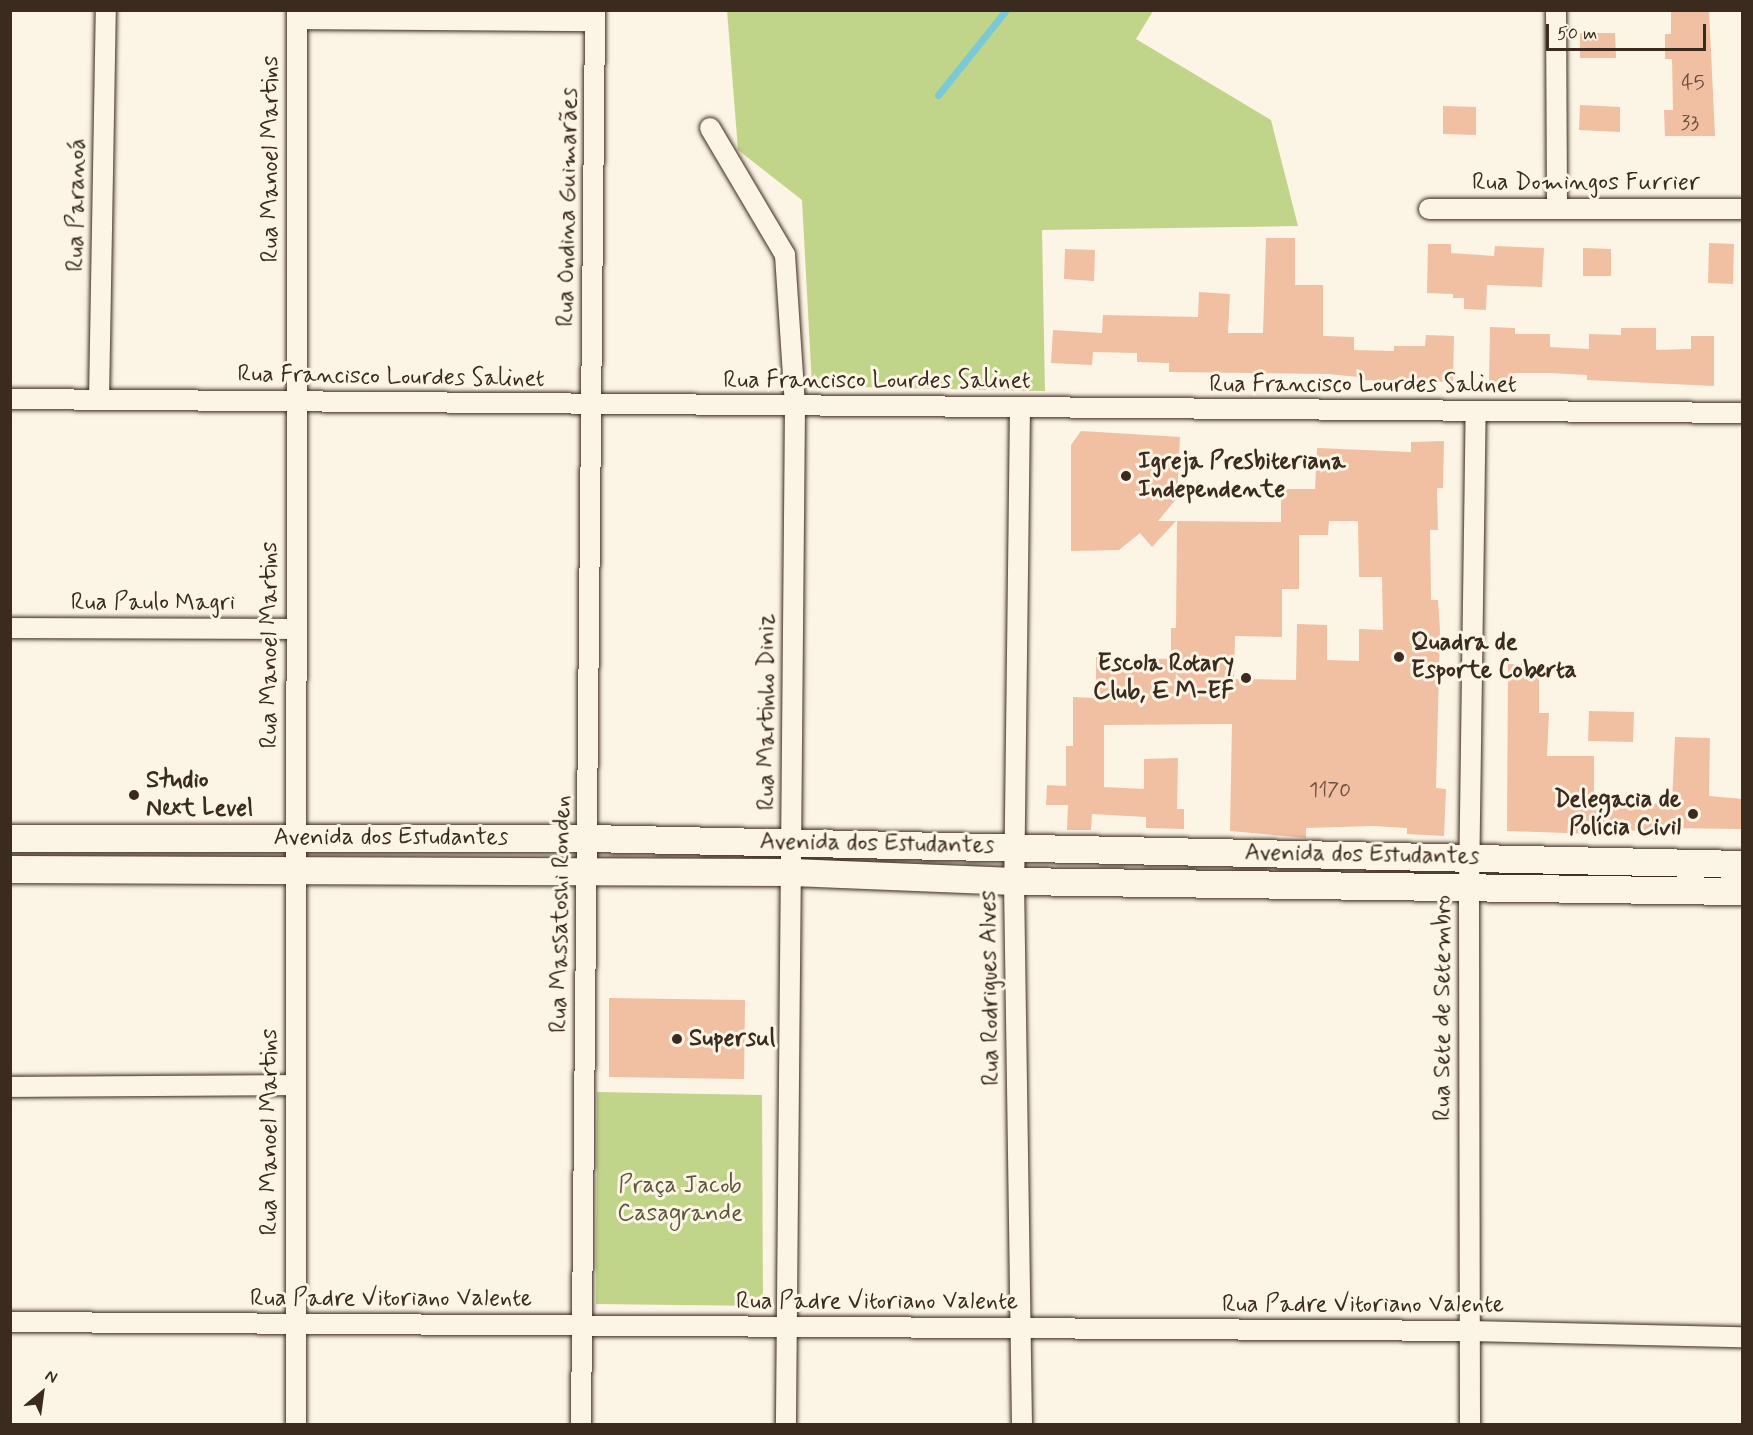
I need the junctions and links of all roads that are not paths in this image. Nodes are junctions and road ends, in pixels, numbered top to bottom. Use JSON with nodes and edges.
{"nodes":[{"id":1,"x":106,"y":10,"type":"edge"},
{"id":2,"x":1556,"y":10,"type":"edge"},
{"id":3,"x":297,"y":15,"type":"edge"},
{"id":4,"x":595,"y":16,"type":"edge"},
{"id":5,"x":710,"y":128,"type":"dead end"},
{"id":6,"x":1429,"y":209,"type":"dead end"},
{"id":7,"x":1557,"y":209,"type":"junction"},
{"id":8,"x":1743,"y":209,"type":"edge"},
{"id":9,"x":10,"y":399,"type":"edge"},
{"id":10,"x":99,"y":400,"type":"junction"},
{"id":11,"x":296,"y":401,"type":"junction"},
{"id":12,"x":592,"y":404,"type":"junction"},
{"id":13,"x":795,"y":406,"type":"junction"},
{"id":14,"x":1020,"y":408,"type":"junction"},
{"id":15,"x":1476,"y":411,"type":"junction"},
{"id":16,"x":1743,"y":413,"type":"edge"},
{"id":17,"x":10,"y":628,"type":"edge"},
{"id":18,"x":296,"y":629,"type":"junction"},
{"id":19,"x":10,"y":838,"type":"edge"},
{"id":20,"x":81,"y":838,"type":"junction"},
{"id":21,"x":296,"y":838,"type":"junction"},
{"id":22,"x":588,"y":838,"type":"junction"},
{"id":23,"x":792,"y":843,"type":"junction"},
{"id":24,"x":1015,"y":847,"type":"junction"},
{"id":25,"x":1185,"y":851,"type":"junction"},
{"id":26,"x":1322,"y":854,"type":"junction"},
{"id":27,"x":1469,"y":858,"type":"junction"},
{"id":28,"x":1642,"y":861,"type":"junction"},
{"id":29,"x":1743,"y":864,"type":"edge"},
{"id":30,"x":10,"y":869,"type":"edge"},
{"id":31,"x":81,"y":869,"type":"junction"},
{"id":32,"x":296,"y":870,"type":"junction"},
{"id":33,"x":588,"y":871,"type":"junction"},
{"id":34,"x":792,"y":872,"type":"junction"},
{"id":35,"x":1014,"y":881,"type":"junction"},
{"id":36,"x":1186,"y":884,"type":"junction"},
{"id":37,"x":1322,"y":886,"type":"junction"},
{"id":38,"x":1469,"y":888,"type":"junction"},
{"id":39,"x":1640,"y":890,"type":"junction"},
{"id":40,"x":1743,"y":891,"type":"edge"},
{"id":41,"x":296,"y":1085,"type":"junction"},
{"id":42,"x":10,"y":1087,"type":"edge"},
{"id":43,"x":10,"y":1322,"type":"edge"},
{"id":44,"x":296,"y":1324,"type":"junction"},
{"id":45,"x":581,"y":1325,"type":"junction"},
{"id":46,"x":787,"y":1327,"type":"junction"},
{"id":47,"x":1021,"y":1328,"type":"junction"},
{"id":48,"x":1468,"y":1331,"type":"junction"},
{"id":49,"x":1743,"y":1337,"type":"edge"},
{"id":50,"x":296,"y":1425,"type":"edge"},
{"id":51,"x":581,"y":1425,"type":"edge"},
{"id":52,"x":786,"y":1425,"type":"edge"},
{"id":53,"x":1022,"y":1425,"type":"edge"},
{"id":54,"x":1470,"y":1425,"type":"edge"}],
"edges":[{"from":1,"to":10,"type":"street","name":"Rua Paranoá"},
{"from":2,"to":7,"type":"street"},
{"from":3,"to":4,"type":"street"},
{"from":3,"to":11,"type":"street","name":"Rua Manoel Martins"},
{"from":4,"to":12,"type":"street","name":"Rua Ondina Guimarães"},
{"from":5,"to":13,"type":"street","name":"Rua Martinho Diniz"},
{"from":6,"to":7,"type":"street","name":"Rua Domingos Furrier"},
{"from":7,"to":8,"type":"street","name":"Rua Domingos Furrier"},
{"from":9,"to":10,"type":"street","name":"Rua Francisco Lourdes Salinet"},
{"from":10,"to":11,"type":"street","name":"Rua Francisco Lourdes Salinet"},
{"from":11,"to":12,"type":"street","name":"Rua Francisco Lourdes Salinet"},
{"from":11,"to":18,"type":"street","name":"Rua Manoel Martins"},
{"from":12,"to":13,"type":"street","name":"Rua Francisco Lourdes Salinet"},
{"from":12,"to":22,"type":"street","name":"Rua Massatoshi Ronden"},
{"from":13,"to":14,"type":"street","name":"Rua Francisco Lourdes Salinet"},
{"from":13,"to":23,"type":"street","name":"Rua Martinho Diniz"},
{"from":14,"to":15,"type":"street","name":"Rua Francisco Lourdes Salinet"},
{"from":14,"to":24,"type":"street","name":"Rua Rodrigues Alves"},
{"from":15,"to":16,"type":"street","name":"Rua Francisco Lourdes Salinet"},
{"from":15,"to":27,"type":"street","name":"Rua Sete de Setembro"},
{"from":17,"to":18,"type":"street","name":"Rua Paulo Magri"},
{"from":18,"to":21,"type":"street","name":"Rua Manoel Martins"},
{"from":19,"to":20,"type":"street","name":"Avenida dos Estudantes"},
{"from":20,"to":21,"type":"street","name":"Avenida dos Estudantes"},
{"from":20,"to":31,"type":"street"},
{"from":21,"to":22,"type":"street","name":"Avenida dos Estudantes"},
{"from":21,"to":32,"type":"street","name":"Rua Manoel Martins"},
{"from":22,"to":23,"type":"street","name":"Avenida dos Estudantes"},
{"from":22,"to":33,"type":"street","name":"Rua Massatoshi Ronden"},
{"from":23,"to":24,"type":"street","name":"Avenida dos Estudantes"},
{"from":23,"to":34,"type":"street","name":"Rua Martinho Diniz"},
{"from":24,"to":25,"type":"street","name":"Avenida dos Estudantes"},
{"from":24,"to":35,"type":"street","name":"Rua Rodrigues Alves"},
{"from":25,"to":26,"type":"street","name":"Avenida dos Estudantes"},
{"from":25,"to":36,"type":"street"},
{"from":26,"to":27,"type":"street","name":"Avenida dos Estudantes"},
{"from":26,"to":37,"type":"street"},
{"from":27,"to":28,"type":"street","name":"Avenida dos Estudantes"},
{"from":27,"to":38,"type":"street","name":"Rua Sete de Setembro"},
{"from":28,"to":29,"type":"street","name":"Avenida dos Estudantes"},
{"from":28,"to":39,"type":"street"},
{"from":30,"to":31,"type":"street","name":"Avenida dos Estudantes"},
{"from":31,"to":32,"type":"street","name":"Avenida dos Estudantes"},
{"from":32,"to":33,"type":"street","name":"Avenida dos Estudantes"},
{"from":32,"to":41,"type":"street","name":"Rua Manoel Martins"},
{"from":33,"to":34,"type":"street","name":"Avenida dos Estudantes"},
{"from":33,"to":45,"type":"street","name":"Rua Massatoshi Ronden"},
{"from":34,"to":35,"type":"street","name":"Avenida dos Estudantes"},
{"from":34,"to":46,"type":"street","name":"Rua Martinho Diniz"},
{"from":35,"to":36,"type":"street","name":"Avenida dos Estudantes"},
{"from":35,"to":47,"type":"street","name":"Rua Rodrigues Alves"},
{"from":36,"to":37,"type":"street","name":"Avenida dos Estudantes"},
{"from":37,"to":38,"type":"street","name":"Avenida dos Estudantes"},
{"from":38,"to":39,"type":"street","name":"Avenida dos Estudantes"},
{"from":38,"to":48,"type":"street","name":"Rua Sete de Setembro"},
{"from":39,"to":40,"type":"street","name":"Avenida dos Estudantes"},
{"from":41,"to":42,"type":"street"},
{"from":41,"to":44,"type":"street","name":"Rua Manoel Martins"},
{"from":43,"to":44,"type":"street","name":"Rua Padre Vitoriano Valente"},
{"from":44,"to":45,"type":"street","name":"Rua Padre Vitoriano Valente"},
{"from":44,"to":50,"type":"street","name":"Rua Manoel Martins"},
{"from":45,"to":46,"type":"street","name":"Rua Padre Vitoriano Valente"},
{"from":45,"to":51,"type":"street","name":"Rua Massatoshi Ronden"},
{"from":46,"to":47,"type":"street","name":"Rua Padre Vitoriano Valente"},
{"from":46,"to":52,"type":"street","name":"Rua Martinho Diniz"},
{"from":47,"to":48,"type":"street","name":"Rua Padre Vitoriano Valente"},
{"from":47,"to":53,"type":"street","name":"Rua Rodrigues Alves"},
{"from":48,"to":49,"type":"street","name":"Rua Padre Vitoriano Valente"},
{"from":48,"to":54,"type":"street","name":"Rua Sete de Setembro"}]}
